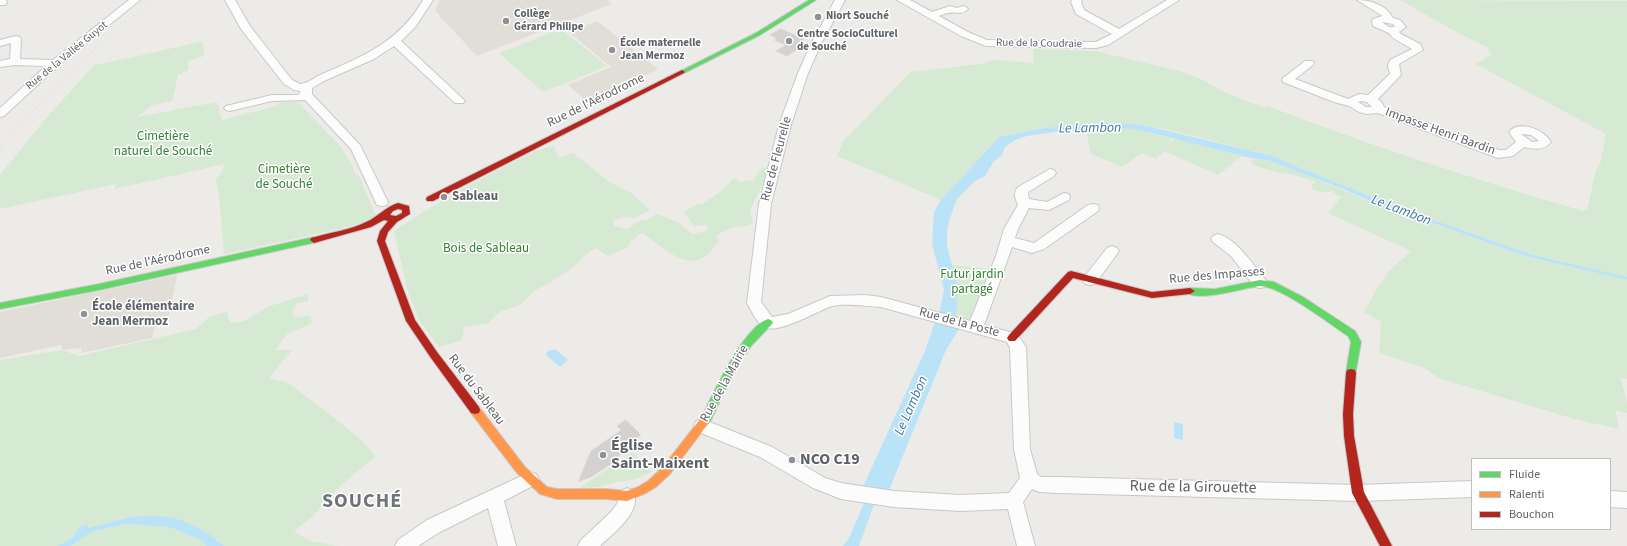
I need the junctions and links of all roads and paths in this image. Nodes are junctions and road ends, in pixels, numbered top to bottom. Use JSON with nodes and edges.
{"nodes":[{"id":1,"x":135,"y":0,"type":"edge"},
{"id":2,"x":230,"y":0,"type":"edge"},
{"id":3,"x":428,"y":0,"type":"edge"},
{"id":4,"x":813,"y":0,"type":"edge"},
{"id":5,"x":840,"y":0,"type":"edge"},
{"id":6,"x":902,"y":0,"type":"edge"},
{"id":7,"x":1077,"y":0,"type":"edge"},
{"id":8,"x":1174,"y":0,"type":"edge"},
{"id":9,"x":1362,"y":0,"type":"edge"},
{"id":10,"x":963,"y":10,"type":"dead end"},
{"id":11,"x":932,"y":15,"type":"junction"},
{"id":12,"x":1118,"y":33,"type":"junction"},
{"id":13,"x":395,"y":41,"type":"junction"},
{"id":14,"x":0,"y":43,"type":"edge"},
{"id":15,"x":15,"y":62,"type":"junction"},
{"id":16,"x":56,"y":63,"type":"junction"},
{"id":17,"x":1309,"y":63,"type":"dead end"},
{"id":18,"x":0,"y":64,"type":"edge"},
{"id":19,"x":306,"y":91,"type":"junction"},
{"id":20,"x":459,"y":101,"type":"dead end"},
{"id":21,"x":1374,"y":104,"type":"junction"},
{"id":22,"x":230,"y":108,"type":"dead end"},
{"id":23,"x":0,"y":114,"type":"edge"},
{"id":24,"x":1523,"y":142,"type":"dead end"},
{"id":25,"x":1050,"y":173,"type":"dead end"},
{"id":26,"x":1064,"y":197,"type":"dead end"},
{"id":27,"x":1024,"y":203,"type":"junction"},
{"id":28,"x":1093,"y":208,"type":"dead end"},
{"id":29,"x":393,"y":212,"type":"junction"},
{"id":30,"x":1218,"y":239,"type":"dead end"},
{"id":31,"x":1008,"y":241,"type":"junction"},
{"id":32,"x":1112,"y":251,"type":"dead end"},
{"id":33,"x":1090,"y":280,"type":"junction"},
{"id":34,"x":1260,"y":283,"type":"junction"},
{"id":35,"x":0,"y":306,"type":"edge"},
{"id":36,"x":768,"y":323,"type":"junction"},
{"id":37,"x":968,"y":326,"type":"junction"},
{"id":38,"x":1012,"y":338,"type":"junction"},
{"id":39,"x":702,"y":426,"type":"junction"},
{"id":40,"x":530,"y":479,"type":"junction"},
{"id":41,"x":1029,"y":479,"type":"junction"},
{"id":42,"x":1471,"y":489,"type":"edge"},
{"id":43,"x":1358,"y":493,"type":"junction"},
{"id":44,"x":627,"y":496,"type":"junction"},
{"id":45,"x":494,"y":498,"type":"junction"},
{"id":46,"x":1611,"y":499,"type":"edge"},
{"id":47,"x":1627,"y":500,"type":"edge"},
{"id":48,"x":1014,"y":501,"type":"junction"},
{"id":49,"x":404,"y":546,"type":"edge"},
{"id":50,"x":507,"y":546,"type":"edge"},
{"id":51,"x":586,"y":546,"type":"edge"},
{"id":52,"x":1026,"y":546,"type":"edge"},
{"id":53,"x":1386,"y":546,"type":"edge"}],
"edges":[{"from":1,"to":16,"type":"street","name":"Rue de la Vallée Guyot"},
{"from":2,"to":19,"type":"street"},
{"from":3,"to":13,"type":"street"},
{"from":4,"to":29,"type":"street","name":"Rue de l'Aérodrome"},
{"from":5,"to":36,"type":"street","name":"Rue de Fleurelle"},
{"from":6,"to":11,"type":"street","name":"Rue de la Coudraie"},
{"from":7,"to":12,"type":"street"},
{"from":8,"to":12,"type":"street","name":"Rue de la Coudraie"},
{"from":9,"to":21,"type":"street"},
{"from":10,"to":11,"type":"street"},
{"from":11,"to":12,"type":"street","name":"Rue de la Coudraie"},
{"from":13,"to":19,"type":"street"},
{"from":13,"to":20,"type":"street"},
{"from":14,"to":15,"type":"street"},
{"from":15,"to":16,"type":"street"},
{"from":15,"to":18,"type":"street"},
{"from":16,"to":23,"type":"street","name":"Rue de la Vallée Guyot"},
{"from":17,"to":21,"type":"street"},
{"from":19,"to":22,"type":"street"},
{"from":19,"to":29,"type":"street"},
{"from":21,"to":24,"type":"street","name":"Impasse Henri Bardin"},
{"from":25,"to":27,"type":"street"},
{"from":26,"to":27,"type":"street"},
{"from":27,"to":31,"type":"street"},
{"from":28,"to":31,"type":"street"},
{"from":29,"to":35,"type":"street","name":"Rue de l'Aérodrome"},
{"from":29,"to":40,"type":"street","name":"Rue du Sableau"},
{"from":30,"to":34,"type":"street"},
{"from":31,"to":37,"type":"street"},
{"from":32,"to":33,"type":"street"},
{"from":33,"to":34,"type":"street","name":"Rue des Impasses"},
{"from":33,"to":38,"type":"street","name":"Rue des Impasses"},
{"from":34,"to":43,"type":"street","name":"Rue des Impasses"},
{"from":36,"to":37,"type":"street","name":"Rue de la Poste"},
{"from":36,"to":39,"type":"street","name":"Rue de la Mairie"},
{"from":37,"to":38,"type":"street","name":"Rue de la Poste"},
{"from":38,"to":41,"type":"street","name":"Rue de la Poste"},
{"from":39,"to":44,"type":"street","name":"Rue de la Mairie"},
{"from":39,"to":48,"type":"street"},
{"from":40,"to":44,"type":"street","name":"Rue du Sableau"},
{"from":40,"to":45,"type":"street"},
{"from":41,"to":43,"type":"street","name":"Rue de la Girouette"},
{"from":41,"to":48,"type":"street"},
{"from":42,"to":43,"type":"street","name":"Rue de la Girouette"},
{"from":43,"to":53,"type":"street","name":"Rue des Impasses"},
{"from":44,"to":51,"type":"street"},
{"from":45,"to":49,"type":"street"},
{"from":45,"to":50,"type":"street"},
{"from":46,"to":47,"type":"street"},
{"from":48,"to":52,"type":"street"}]}
